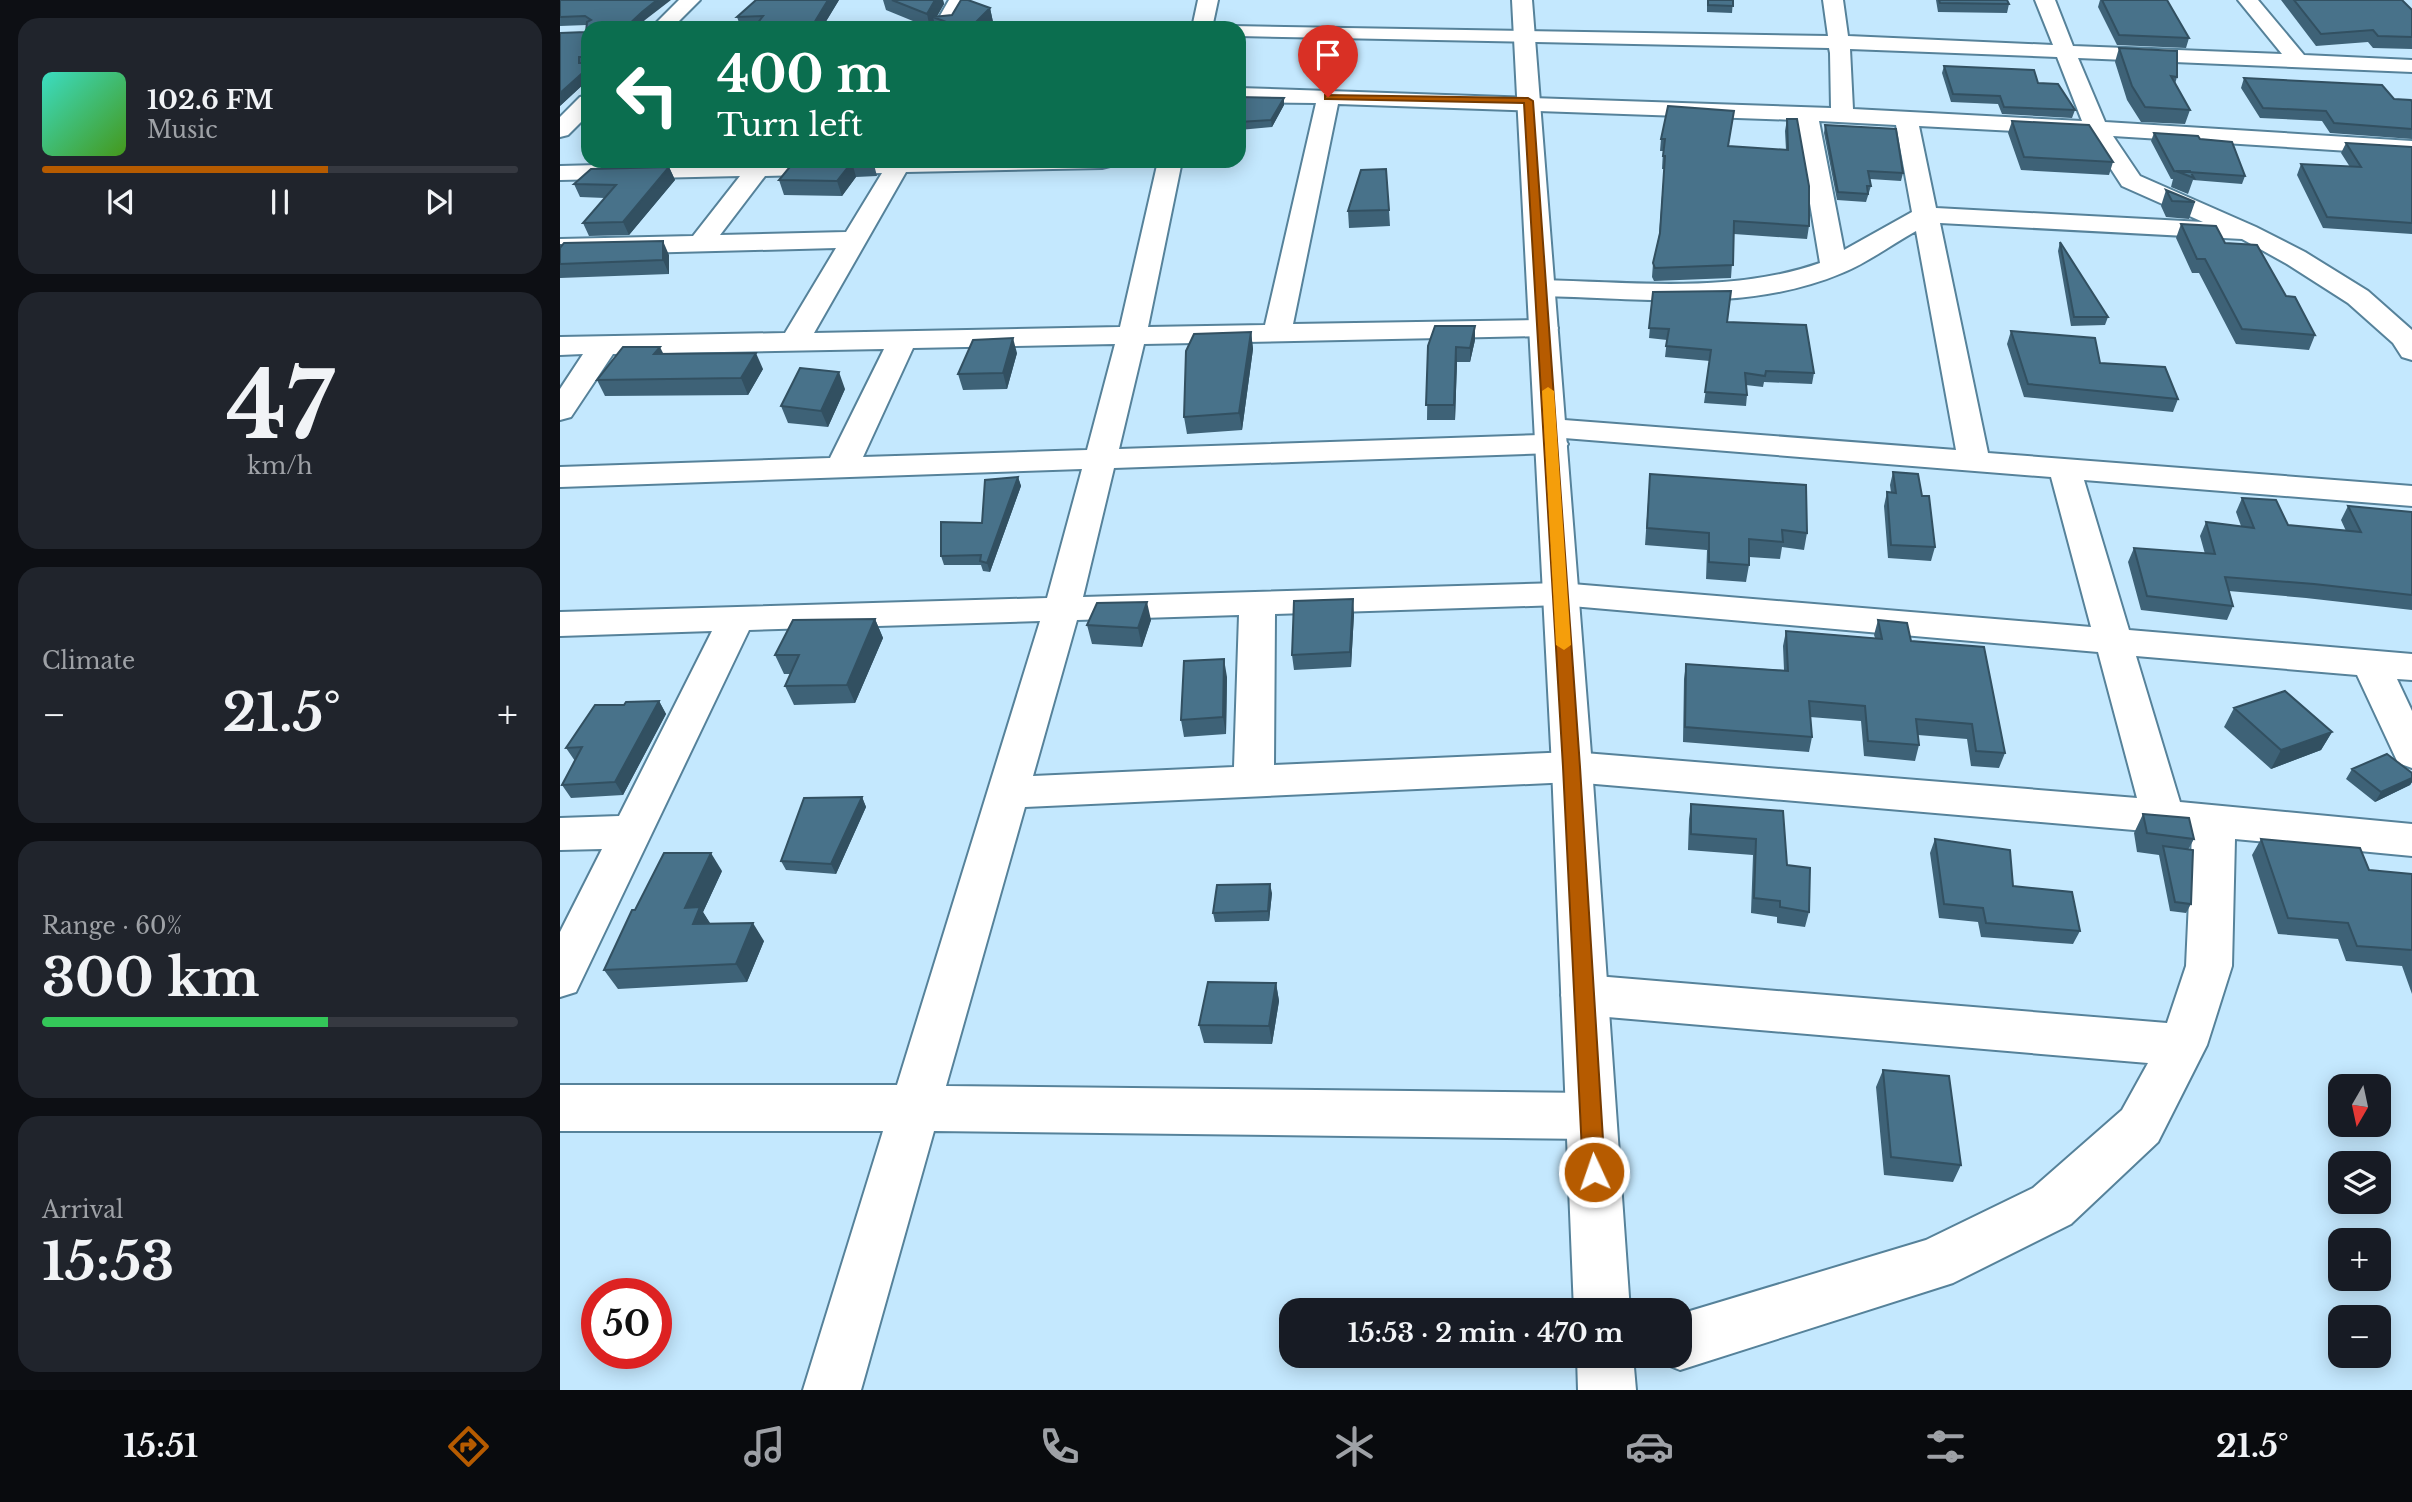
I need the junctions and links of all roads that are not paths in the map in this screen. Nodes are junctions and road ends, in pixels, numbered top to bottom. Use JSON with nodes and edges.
{"nodes":[{"id":1,"x":690,"y":0,"type":"edge"},
{"id":2,"x":958,"y":0,"type":"edge"},
{"id":3,"x":1208,"y":0,"type":"edge"},
{"id":4,"x":1833,"y":0,"type":"edge"},
{"id":5,"x":2045,"y":0,"type":"edge"},
{"id":6,"x":2248,"y":0,"type":"edge"},
{"id":7,"x":1523,"y":17,"type":"edge"},
{"id":8,"x":668,"y":21,"type":"edge"},
{"id":9,"x":947,"y":21,"type":"edge"},
{"id":10,"x":1204,"y":21,"type":"edge"},
{"id":11,"x":1246,"y":30,"type":"edge"},
{"id":12,"x":1838,"y":42,"type":"junction"},
{"id":13,"x":2066,"y":51,"type":"junction"},
{"id":14,"x":2298,"y":61,"type":"junction"},
{"id":15,"x":2412,"y":66,"type":"edge"},
{"id":16,"x":1246,"y":95,"type":"edge"},
{"id":17,"x":1328,"y":97,"type":"junction"},
{"id":18,"x":1528,"y":101,"type":"junction"},
{"id":19,"x":581,"y":109,"type":"edge"},
{"id":20,"x":1806,"y":114,"type":"junction"},
{"id":21,"x":1842,"y":116,"type":"junction"},
{"id":22,"x":1906,"y":119,"type":"junction"},
{"id":23,"x":2098,"y":128,"type":"junction"},
{"id":24,"x":560,"y":130,"type":"edge"},
{"id":25,"x":2412,"y":148,"type":"edge"},
{"id":26,"x":686,"y":168,"type":"edge"},
{"id":27,"x":759,"y":168,"type":"edge"},
{"id":28,"x":897,"y":168,"type":"edge"},
{"id":29,"x":1168,"y":168,"type":"edge"},
{"id":30,"x":560,"y":173,"type":"edge"},
{"id":31,"x":1925,"y":215,"type":"junction"},
{"id":32,"x":2247,"y":232,"type":"junction"},
{"id":33,"x":855,"y":240,"type":"junction"},
{"id":34,"x":701,"y":243,"type":"junction"},
{"id":35,"x":560,"y":247,"type":"edge"},
{"id":36,"x":1834,"y":267,"type":"junction"},
{"id":37,"x":1541,"y":288,"type":"junction"},
{"id":38,"x":1544,"y":328,"type":"junction"},
{"id":39,"x":1277,"y":332,"type":"junction"},
{"id":40,"x":1132,"y":335,"type":"junction"},
{"id":41,"x":903,"y":339,"type":"junction"},
{"id":42,"x":794,"y":342,"type":"junction"},
{"id":43,"x":2409,"y":343,"type":"edge"},
{"id":44,"x":604,"y":345,"type":"junction"},
{"id":45,"x":560,"y":346,"type":"edge"},
{"id":46,"x":560,"y":411,"type":"edge"},
{"id":47,"x":1551,"y":436,"type":"junction"},
{"id":48,"x":1101,"y":458,"type":"junction"},
{"id":49,"x":1974,"y":460,"type":"junction"},
{"id":50,"x":842,"y":467,"type":"junction"},
{"id":51,"x":2064,"y":467,"type":"junction"},
{"id":52,"x":560,"y":477,"type":"edge"},
{"id":53,"x":2412,"y":496,"type":"edge"},
{"id":54,"x":1560,"y":594,"type":"junction"},
{"id":55,"x":1257,"y":603,"type":"junction"},
{"id":56,"x":1062,"y":608,"type":"junction"},
{"id":57,"x":736,"y":620,"type":"junction"},
{"id":58,"x":560,"y":624,"type":"edge"},
{"id":59,"x":2115,"y":641,"type":"junction"},
{"id":60,"x":2371,"y":664,"type":"junction"},
{"id":61,"x":2412,"y":667,"type":"edge"},
{"id":62,"x":2412,"y":753,"type":"edge"},
{"id":63,"x":1572,"y":767,"type":"junction"},
{"id":64,"x":1254,"y":781,"type":"junction"},
{"id":65,"x":1008,"y":792,"type":"junction"},
{"id":66,"x":2163,"y":816,"type":"junction"},
{"id":67,"x":2214,"y":821,"type":"junction"},
{"id":68,"x":634,"y":832,"type":"junction"},
{"id":69,"x":560,"y":834,"type":"edge"},
{"id":70,"x":2412,"y":840,"type":"edge"},
{"id":71,"x":560,"y":978,"type":"edge"},
{"id":72,"x":1584,"y":995,"type":"junction"},
{"id":73,"x":2183,"y":1045,"type":"junction"},
{"id":74,"x":560,"y":1108,"type":"edge"},
{"id":75,"x":915,"y":1108,"type":"junction"},
{"id":76,"x":1591,"y":1116,"type":"junction"},
{"id":77,"x":1605,"y":1298,"type":"edge"},
{"id":78,"x":1692,"y":1338,"type":"edge"},
{"id":79,"x":832,"y":1390,"type":"edge"}],
"edges":[{"from":1,"to":8,"type":"street"},
{"from":2,"to":9,"type":"street"},
{"from":3,"to":10,"type":"street"},
{"from":4,"to":12,"type":"street"},
{"from":5,"to":13,"type":"street"},
{"from":6,"to":14,"type":"street"},
{"from":7,"to":11,"type":"street"},
{"from":7,"to":12,"type":"street"},
{"from":7,"to":18,"type":"street"},
{"from":12,"to":13,"type":"street"},
{"from":12,"to":21,"type":"street"},
{"from":13,"to":14,"type":"street"},
{"from":13,"to":23,"type":"street"},
{"from":14,"to":15,"type":"street"},
{"from":16,"to":17,"type":"street"},
{"from":17,"to":18,"type":"street"},
{"from":17,"to":39,"type":"street"},
{"from":18,"to":20,"type":"street"},
{"from":18,"to":37,"type":"street"},
{"from":19,"to":24,"type":"street"},
{"from":20,"to":21,"type":"street"},
{"from":20,"to":36,"type":"street"},
{"from":21,"to":22,"type":"street"},
{"from":22,"to":23,"type":"street"},
{"from":22,"to":31,"type":"street"},
{"from":23,"to":25,"type":"street"},
{"from":23,"to":32,"type":"street"},
{"from":26,"to":30,"type":"street"},
{"from":27,"to":34,"type":"street"},
{"from":28,"to":33,"type":"street"},
{"from":29,"to":40,"type":"street"},
{"from":31,"to":32,"type":"street"},
{"from":31,"to":36,"type":"street"},
{"from":31,"to":49,"type":"street"},
{"from":32,"to":43,"type":"street"},
{"from":33,"to":34,"type":"street"},
{"from":33,"to":42,"type":"street"},
{"from":34,"to":35,"type":"street"},
{"from":36,"to":37,"type":"street"},
{"from":37,"to":38,"type":"street"},
{"from":38,"to":39,"type":"street"},
{"from":38,"to":47,"type":"street"},
{"from":39,"to":40,"type":"street"},
{"from":40,"to":41,"type":"street"},
{"from":40,"to":48,"type":"street"},
{"from":41,"to":42,"type":"street"},
{"from":41,"to":50,"type":"street"},
{"from":42,"to":44,"type":"street"},
{"from":44,"to":45,"type":"street"},
{"from":44,"to":46,"type":"street"},
{"from":47,"to":48,"type":"street"},
{"from":47,"to":49,"type":"street"},
{"from":47,"to":54,"type":"street"},
{"from":48,"to":50,"type":"street"},
{"from":48,"to":56,"type":"street"},
{"from":49,"to":51,"type":"street"},
{"from":50,"to":52,"type":"street"},
{"from":51,"to":53,"type":"street"},
{"from":51,"to":59,"type":"street"},
{"from":54,"to":55,"type":"street"},
{"from":54,"to":59,"type":"street"},
{"from":54,"to":63,"type":"street"},
{"from":55,"to":56,"type":"street"},
{"from":55,"to":64,"type":"street"},
{"from":56,"to":57,"type":"street"},
{"from":56,"to":65,"type":"street"},
{"from":57,"to":58,"type":"street"},
{"from":57,"to":68,"type":"street"},
{"from":59,"to":60,"type":"street"},
{"from":59,"to":66,"type":"street"},
{"from":60,"to":61,"type":"street"},
{"from":60,"to":62,"type":"street"},
{"from":63,"to":64,"type":"street"},
{"from":63,"to":66,"type":"street"},
{"from":63,"to":72,"type":"street"},
{"from":64,"to":65,"type":"street"},
{"from":65,"to":75,"type":"street"},
{"from":66,"to":67,"type":"street"},
{"from":67,"to":70,"type":"street"},
{"from":67,"to":73,"type":"street"},
{"from":68,"to":69,"type":"street"},
{"from":68,"to":71,"type":"street"},
{"from":72,"to":73,"type":"street"},
{"from":72,"to":76,"type":"street"},
{"from":73,"to":78,"type":"street"},
{"from":74,"to":75,"type":"street"},
{"from":75,"to":76,"type":"street"},
{"from":75,"to":79,"type":"street"},
{"from":76,"to":77,"type":"street"}]}
